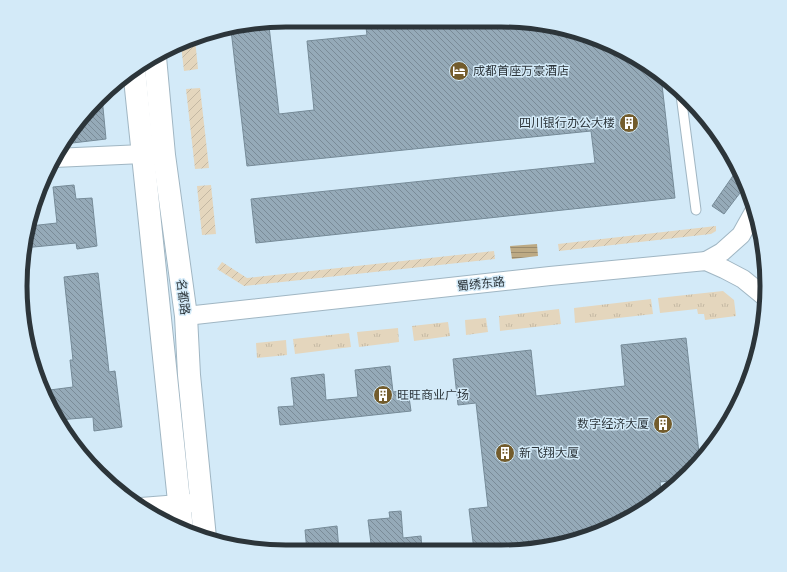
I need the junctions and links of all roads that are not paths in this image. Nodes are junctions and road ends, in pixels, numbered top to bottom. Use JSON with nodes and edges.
{"nodes":[{"id":1,"x":155,"y":62,"type":"edge"},
{"id":2,"x":135,"y":76,"type":"edge"},
{"id":3,"x":683,"y":102,"type":"edge"},
{"id":4,"x":143,"y":154,"type":"junction"},
{"id":5,"x":61,"y":158,"type":"edge"},
{"id":6,"x":696,"y":210,"type":"dead end"},
{"id":7,"x":751,"y":218,"type":"edge"},
{"id":8,"x":706,"y":262,"type":"junction"},
{"id":9,"x":760,"y":292,"type":"edge"},
{"id":10,"x":186,"y":316,"type":"junction"},
{"id":11,"x":190,"y":503,"type":"junction"},
{"id":12,"x":150,"y":506,"type":"edge"},
{"id":13,"x":184,"y":524,"type":"edge"},
{"id":14,"x":202,"y":531,"type":"edge"}],
"edges":[{"from":1,"to":10,"type":"street","name":"名都路"},
{"from":2,"to":4,"type":"street"},
{"from":3,"to":6,"type":"lane"},
{"from":4,"to":5,"type":"street"},
{"from":4,"to":11,"type":"street"},
{"from":7,"to":8,"type":"street"},
{"from":8,"to":9,"type":"street","name":"蜀绣东路"},
{"from":8,"to":10,"type":"street","name":"蜀绣东路"},
{"from":10,"to":11,"type":"street","name":"名都路"},
{"from":11,"to":12,"type":"street"},
{"from":11,"to":13,"type":"street"},
{"from":11,"to":14,"type":"street","name":"名都路"}]}
